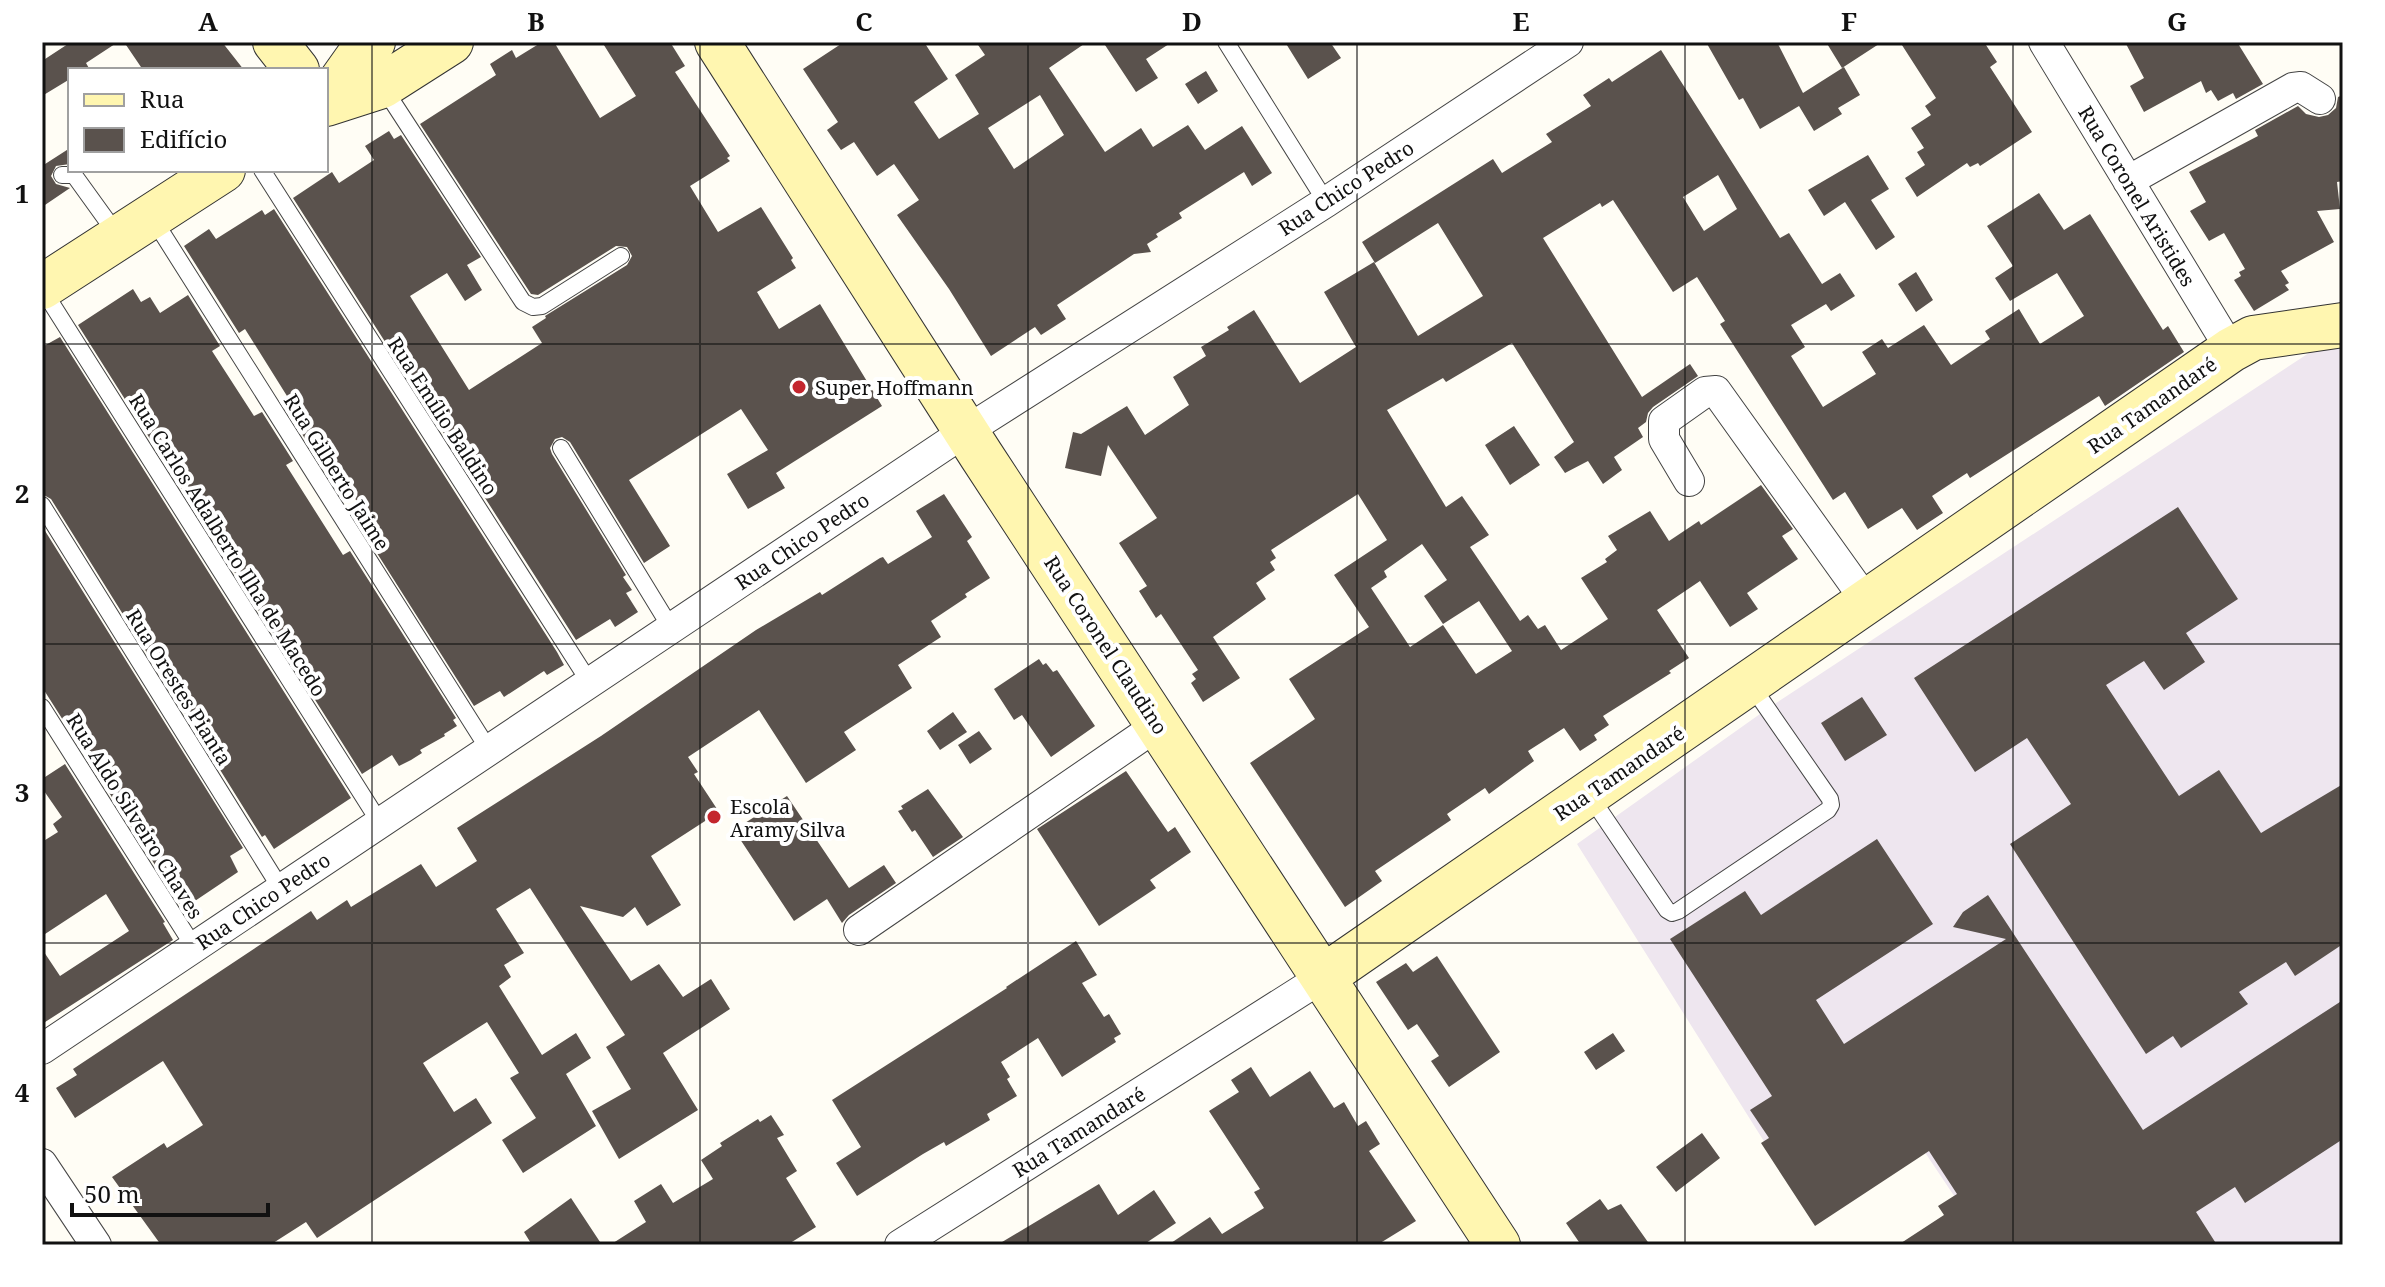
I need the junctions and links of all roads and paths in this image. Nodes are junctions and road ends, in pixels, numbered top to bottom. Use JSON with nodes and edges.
{"nodes":[{"id":1,"x":275,"y":42,"type":"edge"},
{"id":2,"x":373,"y":42,"type":"edge"},
{"id":3,"x":451,"y":42,"type":"edge"},
{"id":4,"x":717,"y":42,"type":"edge"},
{"id":5,"x":1226,"y":42,"type":"edge"},
{"id":6,"x":1568,"y":42,"type":"edge"},
{"id":7,"x":2044,"y":42,"type":"edge"},
{"id":8,"x":295,"y":68,"type":"edge"},
{"id":9,"x":382,"y":86,"type":"junction"},
{"id":10,"x":2320,"y":99,"type":"dead end"},
{"id":11,"x":328,"y":100,"type":"edge"},
{"id":12,"x":328,"y":102,"type":"edge"},
{"id":13,"x":220,"y":172,"type":"edge"},
{"id":14,"x":263,"y":172,"type":"edge"},
{"id":15,"x":62,"y":175,"type":"dead end"},
{"id":16,"x":2128,"y":181,"type":"junction"},
{"id":17,"x":1326,"y":202,"type":"junction"},
{"id":18,"x":135,"y":227,"type":"junction"},
{"id":19,"x":621,"y":256,"type":"dead end"},
{"id":20,"x":42,"y":288,"type":"edge"},
{"id":21,"x":2343,"y":325,"type":"edge"},
{"id":22,"x":2231,"y":350,"type":"junction"},
{"id":23,"x":966,"y":431,"type":"junction"},
{"id":24,"x":561,"y":448,"type":"dead end"},
{"id":25,"x":1689,"y":481,"type":"dead end"},
{"id":26,"x":42,"y":505,"type":"edge"},
{"id":27,"x":1867,"y":602,"type":"junction"},
{"id":28,"x":671,"y":628,"type":"junction"},
{"id":29,"x":590,"y":683,"type":"junction"},
{"id":30,"x":1751,"y":684,"type":"junction"},
{"id":31,"x":42,"y":707,"type":"edge"},
{"id":32,"x":1158,"y":725,"type":"junction"},
{"id":33,"x":489,"y":750,"type":"junction"},
{"id":34,"x":1588,"y":794,"type":"junction"},
{"id":35,"x":380,"y":823,"type":"junction"},
{"id":36,"x":281,"y":889,"type":"junction"},
{"id":37,"x":859,"y":930,"type":"dead end"},
{"id":38,"x":194,"y":947,"type":"junction"},
{"id":39,"x":1323,"y":977,"type":"junction"},
{"id":40,"x":42,"y":1049,"type":"edge"},
{"id":41,"x":42,"y":1164,"type":"edge"},
{"id":42,"x":96,"y":1245,"type":"edge"},
{"id":43,"x":900,"y":1245,"type":"edge"},
{"id":44,"x":1498,"y":1245,"type":"edge"}],
"edges":[{"from":1,"to":8,"type":"street"},
{"from":2,"to":11,"type":"street"},
{"from":3,"to":9,"type":"street"},
{"from":4,"to":23,"type":"street","name":"Rua Coronel Claudino"},
{"from":5,"to":17,"type":"lane"},
{"from":6,"to":17,"type":"street","name":"Rua Chico Pedro"},
{"from":7,"to":16,"type":"street","name":"Rua Coronel Aristides"},
{"from":9,"to":12,"type":"street"},
{"from":9,"to":19,"type":"lane"},
{"from":10,"to":16,"type":"street"},
{"from":13,"to":18,"type":"street"},
{"from":14,"to":29,"type":"lane","name":"Rua Emílio Baldino"},
{"from":15,"to":18,"type":"lane","name":"Rua Gilberto Jaime"},
{"from":16,"to":22,"type":"street","name":"Rua Coronel Aristides"},
{"from":17,"to":23,"type":"street","name":"Rua Chico Pedro"},
{"from":18,"to":20,"type":"street"},
{"from":18,"to":33,"type":"lane","name":"Rua Gilberto Jaime"},
{"from":20,"to":35,"type":"lane","name":"Rua Carlos Adalberto Ilha de Macedo"},
{"from":21,"to":22,"type":"street","name":"Rua Tamandaré"},
{"from":22,"to":27,"type":"street","name":"Rua Tamandaré"},
{"from":23,"to":28,"type":"street","name":"Rua Chico Pedro"},
{"from":23,"to":32,"type":"street","name":"Rua Coronel Claudino"},
{"from":24,"to":28,"type":"lane"},
{"from":25,"to":27,"type":"street"},
{"from":26,"to":36,"type":"lane","name":"Rua Orestes Pianta"},
{"from":27,"to":30,"type":"street","name":"Rua Tamandaré"},
{"from":28,"to":29,"type":"street","name":"Rua Chico Pedro"},
{"from":29,"to":33,"type":"street","name":"Rua Chico Pedro"},
{"from":30,"to":34,"type":"street","name":"Rua Tamandaré"},
{"from":30,"to":34,"type":"lane"},
{"from":31,"to":38,"type":"lane","name":"Rua Aldo Silveiro Chaves"},
{"from":32,"to":37,"type":"street"},
{"from":32,"to":39,"type":"street","name":"Rua Coronel Claudino"},
{"from":33,"to":35,"type":"street","name":"Rua Chico Pedro"},
{"from":34,"to":39,"type":"street","name":"Rua Tamandaré"},
{"from":35,"to":36,"type":"street","name":"Rua Chico Pedro"},
{"from":36,"to":38,"type":"street","name":"Rua Chico Pedro"},
{"from":38,"to":40,"type":"street","name":"Rua Chico Pedro"},
{"from":39,"to":43,"type":"street","name":"Rua Tamandaré"},
{"from":39,"to":44,"type":"street","name":"Rua Coronel Claudino"},
{"from":41,"to":42,"type":"street"}]}
